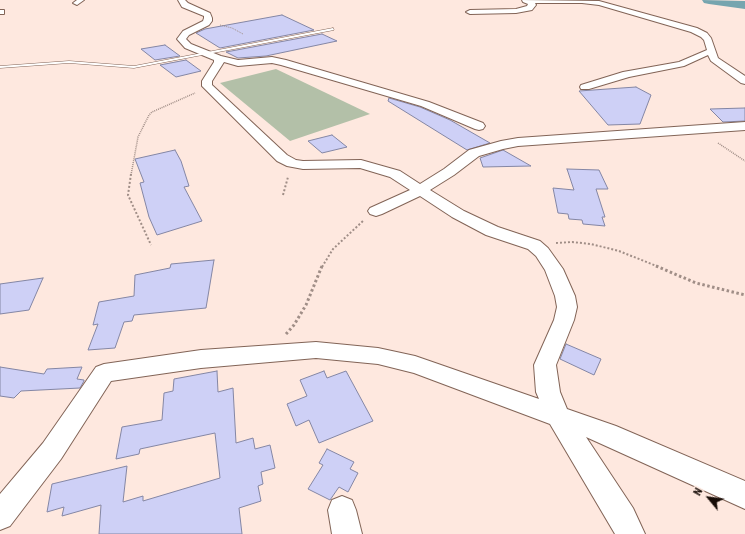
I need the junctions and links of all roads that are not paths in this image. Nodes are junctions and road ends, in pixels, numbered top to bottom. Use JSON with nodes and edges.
{"nodes":[{"id":1,"x":181,"y":0,"type":"edge"},
{"id":2,"x":517,"y":0,"type":"edge"},
{"id":3,"x":527,"y":1,"type":"junction"},
{"id":4,"x":470,"y":12,"type":"dead end"},
{"id":5,"x":333,"y":29,"type":"dead end"},
{"id":6,"x":711,"y":51,"type":"junction"},
{"id":7,"x":212,"y":55,"type":"junction"},
{"id":8,"x":0,"y":67,"type":"edge"},
{"id":9,"x":745,"y":81,"type":"edge"},
{"id":10,"x":585,"y":87,"type":"dead end"},
{"id":11,"x":479,"y":126,"type":"dead end"},
{"id":12,"x":745,"y":126,"type":"edge"},
{"id":13,"x":419,"y":190,"type":"junction"},
{"id":14,"x":376,"y":211,"type":"road end"},
{"id":15,"x":560,"y":417,"type":"junction"},
{"id":16,"x":745,"y":495,"type":"edge"},
{"id":17,"x":0,"y":516,"type":"edge"},
{"id":18,"x":630,"y":534,"type":"edge"}],
"edges":[{"from":1,"to":7,"type":"street"},
{"from":2,"to":3,"type":"street"},
{"from":3,"to":4,"type":"street"},
{"from":3,"to":6,"type":"street"},
{"from":5,"to":7,"type":"lane"},
{"from":6,"to":9,"type":"street"},
{"from":6,"to":10,"type":"street"},
{"from":7,"to":8,"type":"lane"},
{"from":7,"to":11,"type":"street"},
{"from":7,"to":13,"type":"street"},
{"from":12,"to":13,"type":"street"},
{"from":13,"to":14,"type":"street"},
{"from":13,"to":15,"type":"street"},
{"from":15,"to":16,"type":"street"},
{"from":15,"to":17,"type":"street"},
{"from":15,"to":18,"type":"street"}]}
